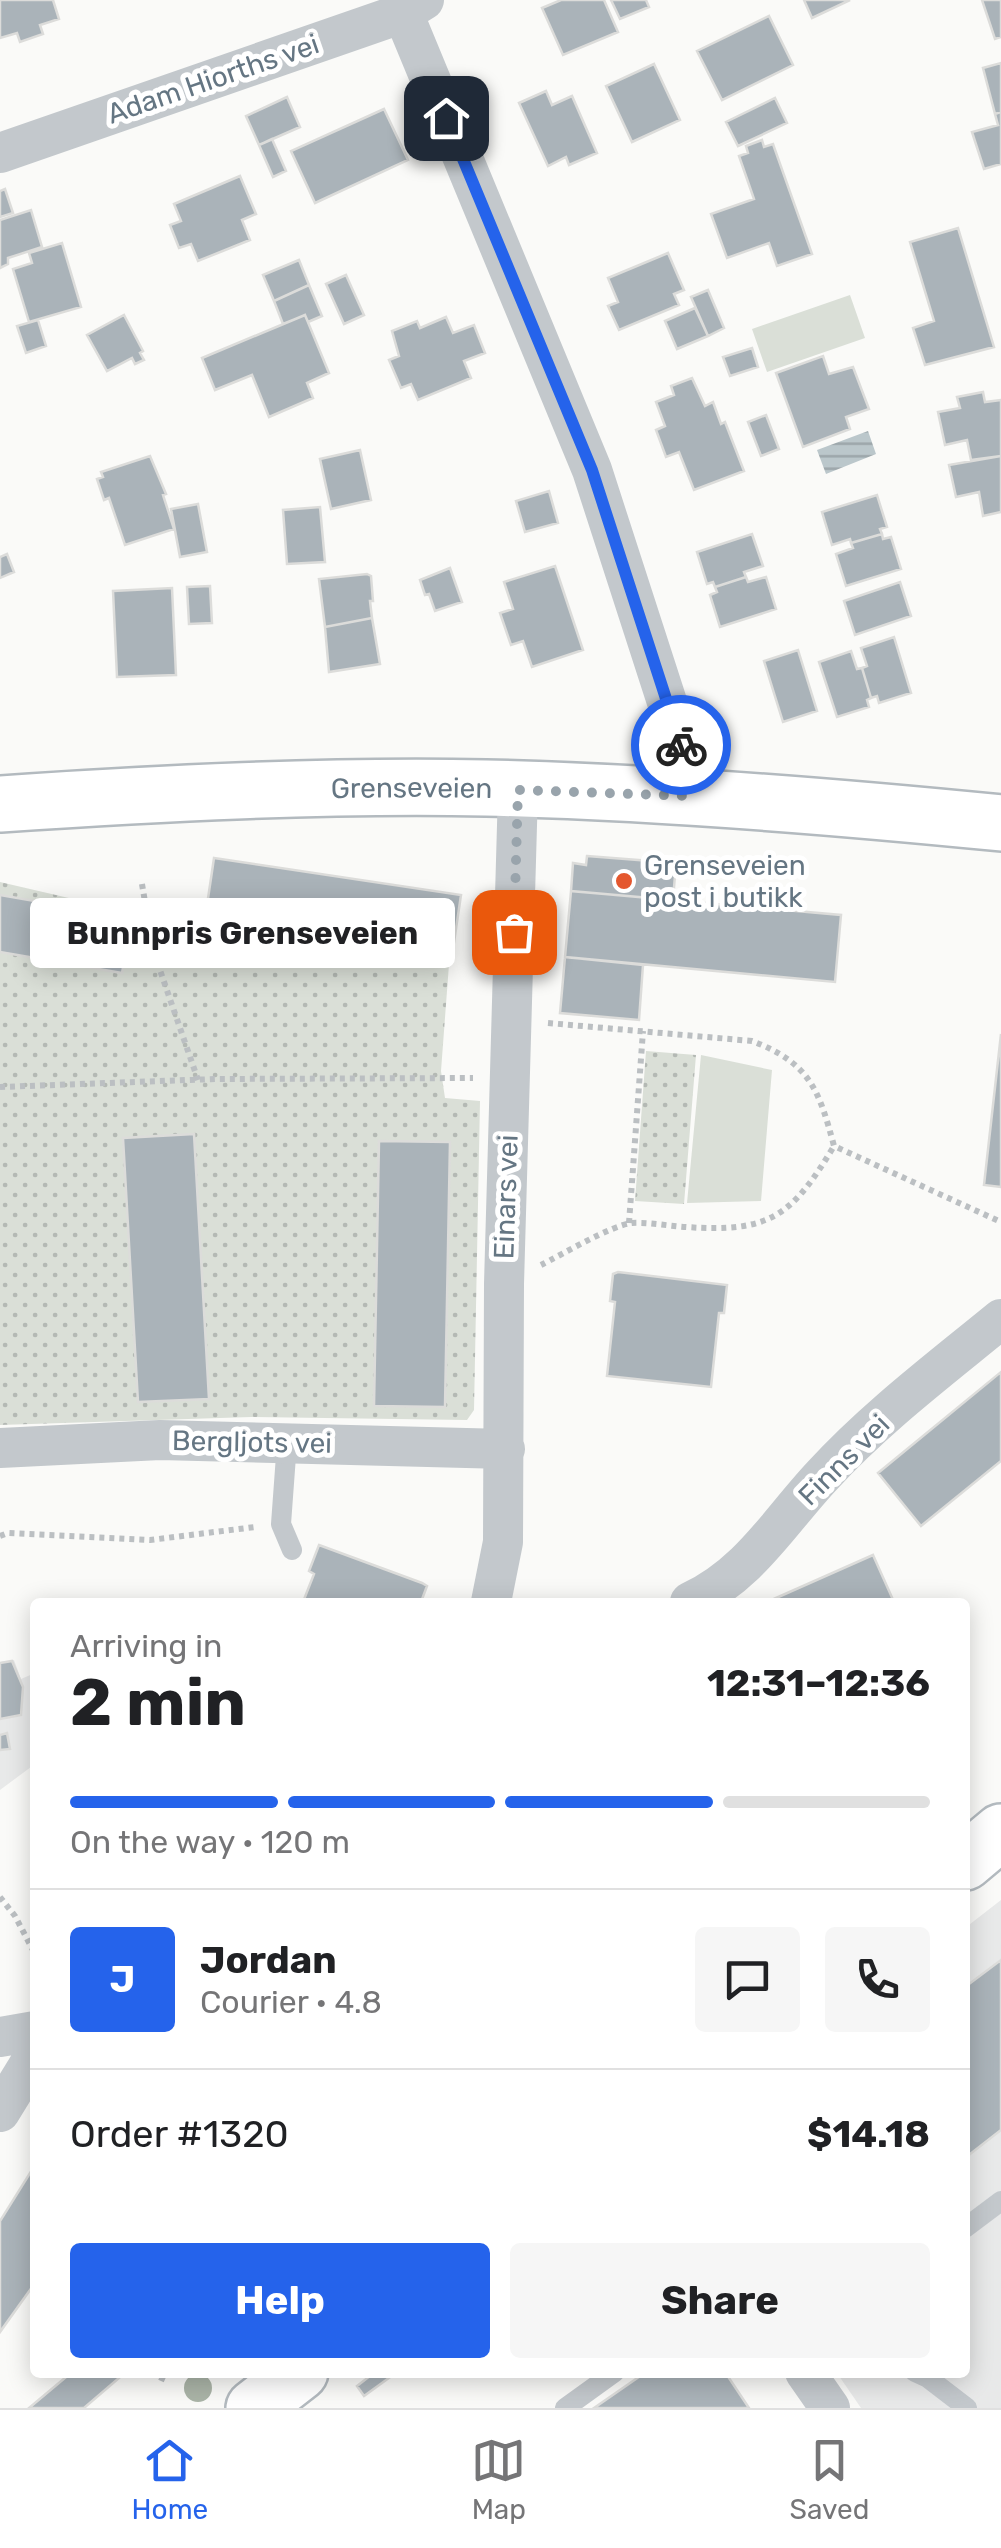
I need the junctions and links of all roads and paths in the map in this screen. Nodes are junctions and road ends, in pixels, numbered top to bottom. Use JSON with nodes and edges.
{"nodes":[{"id":1,"x":414,"y":6,"type":"edge"},
{"id":2,"x":0,"y":153,"type":"edge"},
{"id":3,"x":518,"y":790,"type":"junction"},
{"id":4,"x":689,"y":796,"type":"junction"},
{"id":5,"x":0,"y":804,"type":"edge"},
{"id":6,"x":1001,"y":823,"type":"edge"},
{"id":7,"x":142,"y":884,"type":"dead end"},
{"id":8,"x":512,"y":1020,"type":"junction"},
{"id":9,"x":643,"y":1031,"type":"junction"},
{"id":10,"x":510,"y":1078,"type":"junction"},
{"id":11,"x":198,"y":1080,"type":"junction"},
{"id":12,"x":0,"y":1087,"type":"edge"},
{"id":13,"x":834,"y":1146,"type":"junction"},
{"id":14,"x":1001,"y":1222,"type":"edge"},
{"id":15,"x":629,"y":1223,"type":"junction"},
{"id":16,"x":504,"y":1284,"type":"junction"},
{"id":17,"x":1001,"y":1319,"type":"edge"},
{"id":18,"x":287,"y":1442,"type":"junction"},
{"id":19,"x":0,"y":1448,"type":"edge"},
{"id":20,"x":504,"y":1448,"type":"junction"},
{"id":21,"x":281,"y":1524,"type":"junction"},
{"id":22,"x":0,"y":1536,"type":"edge"},
{"id":23,"x":292,"y":1550,"type":"dead end"},
{"id":24,"x":492,"y":1598,"type":"edge"},
{"id":25,"x":697,"y":1598,"type":"edge"},
{"id":26,"x":1001,"y":1832,"type":"edge"},
{"id":27,"x":970,"y":1858,"type":"edge"},
{"id":28,"x":0,"y":1897,"type":"edge"},
{"id":29,"x":30,"y":1944,"type":"edge"},
{"id":30,"x":30,"y":2031,"type":"edge"},
{"id":31,"x":0,"y":2037,"type":"edge"},
{"id":32,"x":30,"y":2063,"type":"edge"},
{"id":33,"x":0,"y":2112,"type":"edge"},
{"id":34,"x":1001,"y":2201,"type":"edge"},
{"id":35,"x":970,"y":2224,"type":"edge"},
{"id":36,"x":292,"y":2378,"type":"edge"},
{"id":37,"x":606,"y":2378,"type":"edge"},
{"id":38,"x":928,"y":2378,"type":"edge"},
{"id":39,"x":254,"y":2408,"type":"edge"},
{"id":40,"x":564,"y":2408,"type":"edge"},
{"id":41,"x":967,"y":2408,"type":"edge"}],
"edges":[{"from":1,"to":2,"type":"street","name":"Adam Hiorths vei"},
{"from":1,"to":4,"type":"street"},
{"from":3,"to":4,"type":"main road","name":"Grenseveien"},
{"from":3,"to":5,"type":"main road","name":"Grenseveien"},
{"from":3,"to":8,"type":"street","name":"Einars vei"},
{"from":4,"to":6,"type":"main road","name":"Grenseveien"},
{"from":7,"to":11,"type":"path"},
{"from":8,"to":9,"type":"path"},
{"from":8,"to":10,"type":"street","name":"Einars vei"},
{"from":9,"to":13,"type":"path"},
{"from":9,"to":15,"type":"path"},
{"from":10,"to":11,"type":"path"},
{"from":10,"to":16,"type":"street","name":"Einars vei"},
{"from":11,"to":12,"type":"path"},
{"from":13,"to":14,"type":"path"},
{"from":13,"to":15,"type":"path"},
{"from":15,"to":16,"type":"path"},
{"from":16,"to":20,"type":"street","name":"Einars vei"},
{"from":17,"to":25,"type":"street","name":"Finns vei"},
{"from":18,"to":19,"type":"street","name":"Bergljots vei"},
{"from":18,"to":20,"type":"street","name":"Bergljots vei"},
{"from":18,"to":21,"type":"lane"},
{"from":20,"to":24,"type":"street","name":"Einars vei"},
{"from":21,"to":22,"type":"path"},
{"from":21,"to":23,"type":"lane"},
{"from":26,"to":27,"type":"main road"},
{"from":28,"to":29,"type":"path"},
{"from":30,"to":31,"type":"street"},
{"from":32,"to":33,"type":"street"},
{"from":34,"to":35,"type":"lane"},
{"from":36,"to":39,"type":"main road"},
{"from":37,"to":40,"type":"lane"},
{"from":38,"to":41,"type":"lane"}]}
